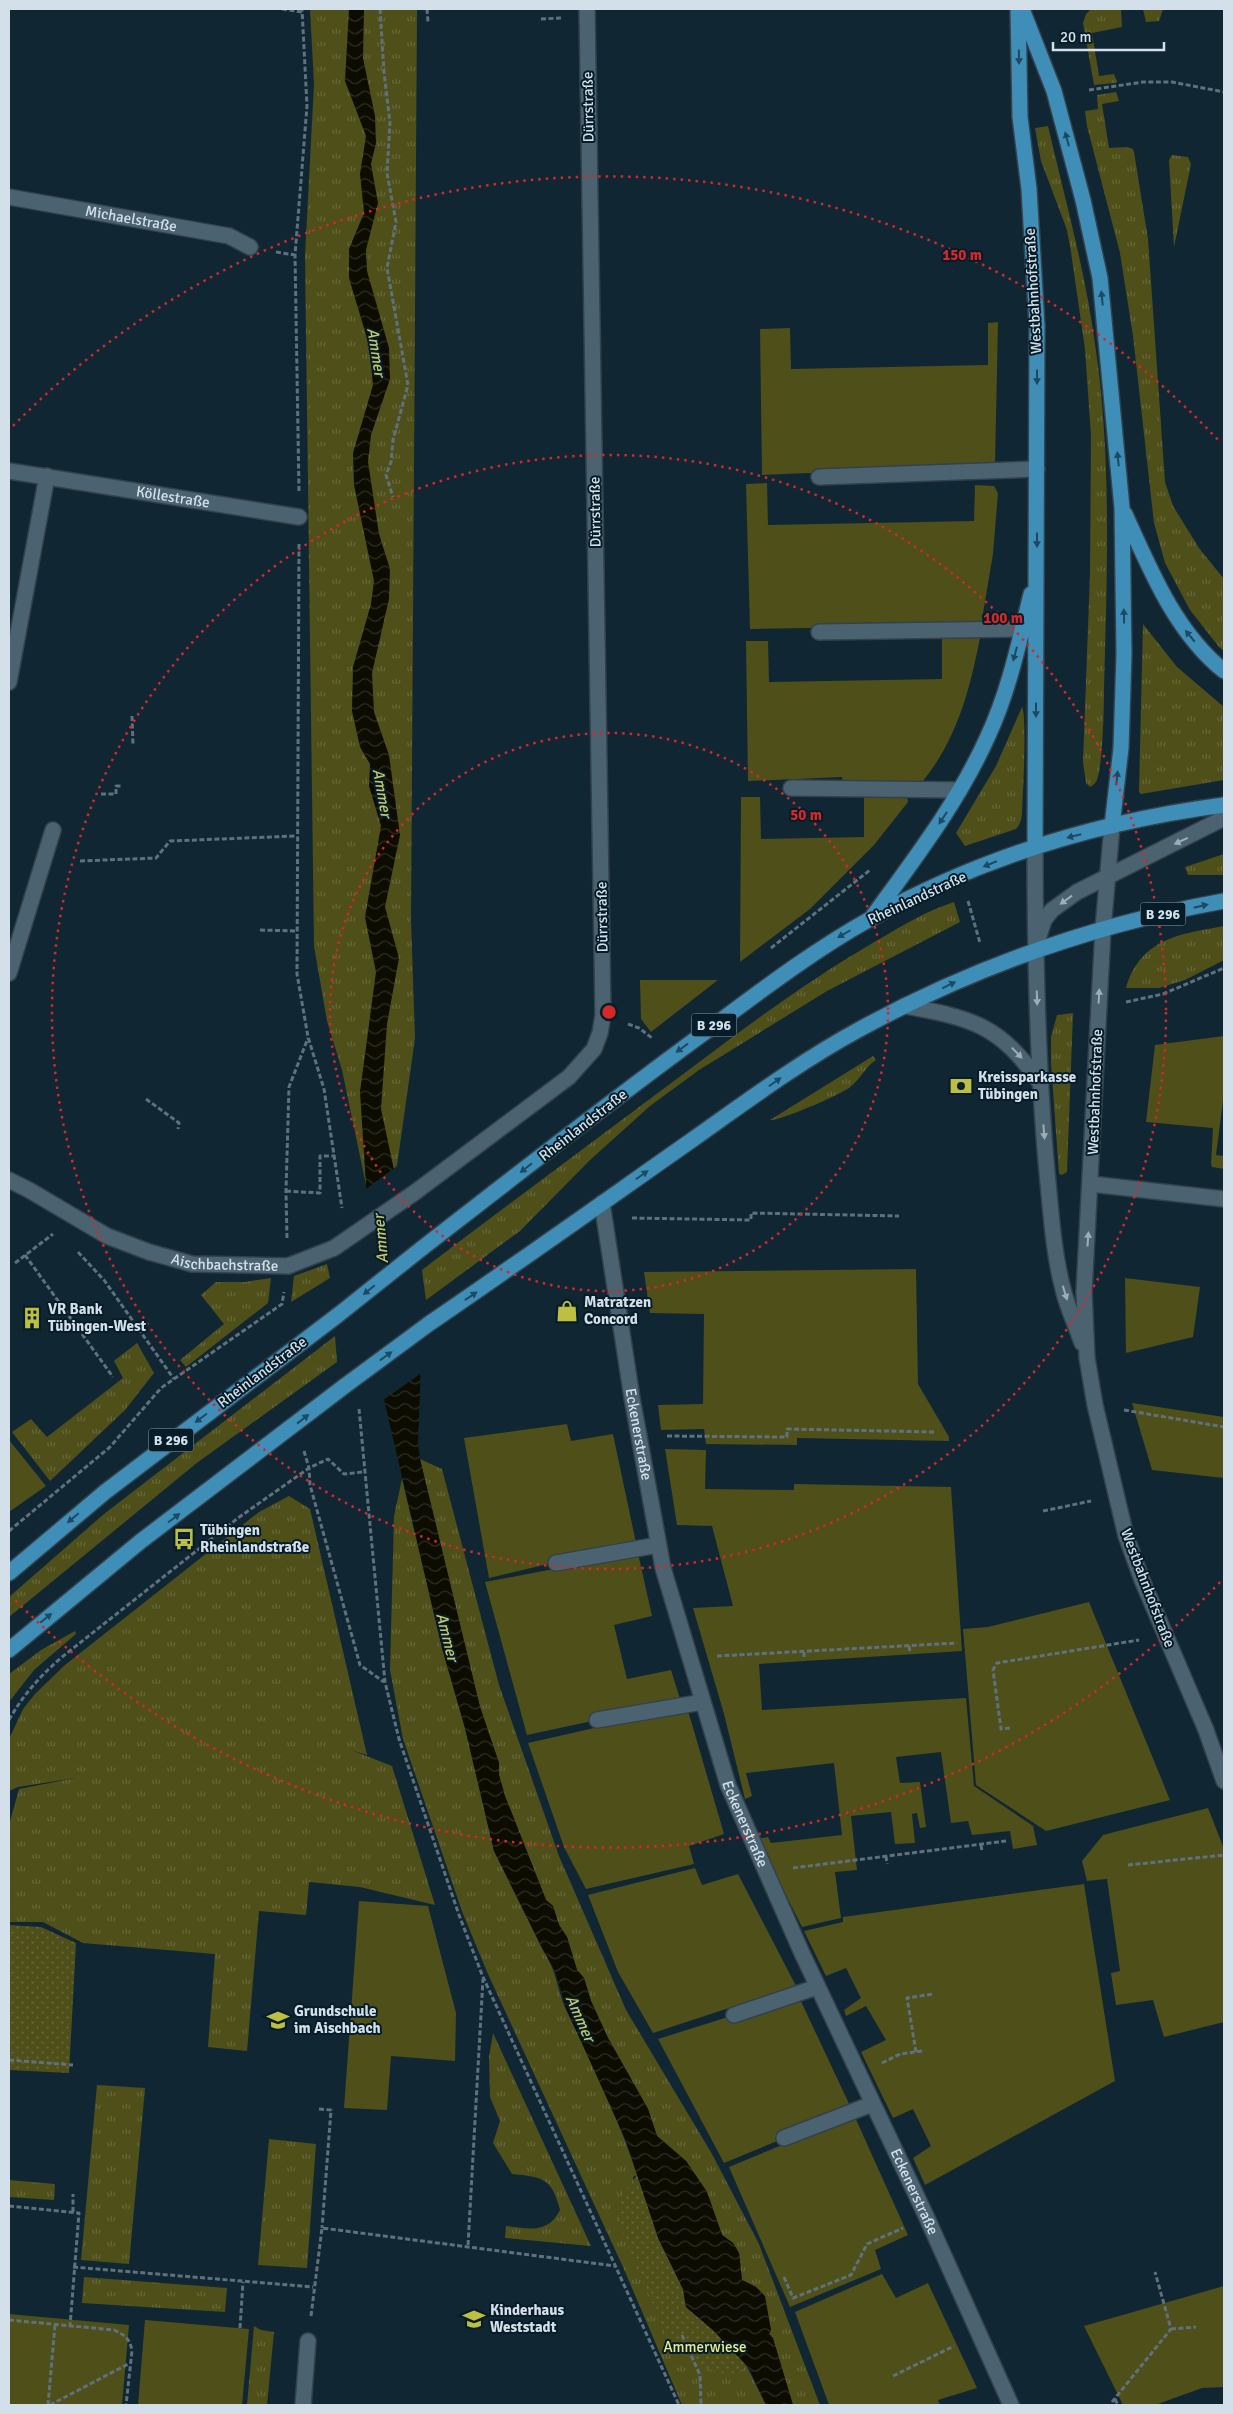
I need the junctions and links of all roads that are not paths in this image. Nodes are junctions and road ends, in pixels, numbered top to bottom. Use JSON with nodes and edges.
{"nodes":[{"id":1,"x":587,"y":9,"type":"edge"},
{"id":2,"x":1018,"y":9,"type":"edge"},
{"id":3,"x":1022,"y":9,"type":"edge"},
{"id":4,"x":9,"y":197,"type":"edge"},
{"id":5,"x":250,"y":246,"type":"dead end"},
{"id":6,"x":1037,"y":469,"type":"junction"},
{"id":7,"x":9,"y":471,"type":"edge"},
{"id":8,"x":47,"y":476,"type":"junction"},
{"id":9,"x":819,"y":477,"type":"dead end"},
{"id":10,"x":1122,"y":508,"type":"junction"},
{"id":11,"x":299,"y":517,"type":"road end"},
{"id":12,"x":1036,"y":573,"type":"junction"},
{"id":13,"x":1022,"y":629,"type":"junction"},
{"id":14,"x":819,"y":632,"type":"dead end"},
{"id":15,"x":1224,"y":671,"type":"edge"},
{"id":16,"x":9,"y":682,"type":"edge"},
{"id":17,"x":791,"y":788,"type":"dead end"},
{"id":18,"x":960,"y":790,"type":"junction"},
{"id":19,"x":1224,"y":804,"type":"edge"},
{"id":20,"x":1224,"y":818,"type":"edge"},
{"id":21,"x":1112,"y":826,"type":"junction"},
{"id":22,"x":53,"y":830,"type":"dead end"},
{"id":23,"x":1035,"y":846,"type":"junction"},
{"id":24,"x":1108,"y":876,"type":"junction"},
{"id":25,"x":1224,"y":901,"type":"edge"},
{"id":26,"x":872,"y":918,"type":"junction"},
{"id":27,"x":1103,"y":928,"type":"junction"},
{"id":28,"x":1035,"y":950,"type":"junction"},
{"id":29,"x":9,"y":973,"type":"edge"},
{"id":30,"x":905,"y":1006,"type":"junction"},
{"id":31,"x":603,"y":1015,"type":"joint"},
{"id":32,"x":1040,"y":1083,"type":"junction"},
{"id":33,"x":9,"y":1180,"type":"edge"},
{"id":34,"x":1091,"y":1184,"type":"junction"},
{"id":35,"x":1224,"y":1199,"type":"edge"},
{"id":36,"x":603,"y":1210,"type":"junction"},
{"id":37,"x":1087,"y":1358,"type":"junction"},
{"id":38,"x":658,"y":1545,"type":"junction"},
{"id":39,"x":556,"y":1563,"type":"dead end"},
{"id":40,"x":9,"y":1573,"type":"edge"},
{"id":41,"x":9,"y":1650,"type":"edge"},
{"id":42,"x":703,"y":1702,"type":"junction"},
{"id":43,"x":597,"y":1720,"type":"dead end"},
{"id":44,"x":1224,"y":1781,"type":"edge"},
{"id":45,"x":817,"y":1987,"type":"junction"},
{"id":46,"x":734,"y":2015,"type":"dead end"},
{"id":47,"x":872,"y":2104,"type":"junction"},
{"id":48,"x":784,"y":2138,"type":"dead end"},
{"id":49,"x":308,"y":2341,"type":"road end"},
{"id":50,"x":303,"y":2405,"type":"edge"},
{"id":51,"x":1011,"y":2405,"type":"edge"}],
"edges":[{"from":1,"to":31,"type":"street","name":"Dürrstraße"},
{"from":2,"to":6,"type":"main road","name":"Westbahnhofstraße","one_way":true},
{"from":10,"to":3,"type":"main road","one_way":true},
{"from":4,"to":5,"type":"street","name":"Michaelstraße"},
{"from":6,"to":9,"type":"street"},
{"from":6,"to":12,"type":"main road","name":"Westbahnhofstraße","one_way":true},
{"from":7,"to":8,"type":"street","name":"Köllestraße"},
{"from":8,"to":11,"type":"street","name":"Köllestraße"},
{"from":8,"to":16,"type":"street"},
{"from":15,"to":10,"type":"main road","one_way":true},
{"from":21,"to":10,"type":"main road","one_way":true},
{"from":12,"to":13,"type":"main road","number":"B 296"},
{"from":12,"to":23,"type":"main road","one_way":true},
{"from":13,"to":14,"type":"street"},
{"from":13,"to":18,"type":"main road","number":"B 296","one_way":true},
{"from":17,"to":18,"type":"street"},
{"from":18,"to":26,"type":"main road","number":"B 296","one_way":true},
{"from":19,"to":21,"type":"main road","name":"Rheinlandstraße","number":"B 296"},
{"from":20,"to":24,"type":"street","one_way":true},
{"from":21,"to":23,"type":"main road","name":"Rheinlandstraße","number":"B 296","one_way":true},
{"from":21,"to":24,"type":"street","name":"Westbahnhofstraße"},
{"from":22,"to":29,"type":"street"},
{"from":23,"to":26,"type":"main road","name":"Rheinlandstraße","number":"B 296","one_way":true},
{"from":23,"to":28,"type":"street","name":"Westbahnhofstraße"},
{"from":24,"to":27,"type":"street","name":"Westbahnhofstraße"},
{"from":24,"to":28,"type":"street","one_way":true},
{"from":27,"to":25,"type":"main road","number":"B 296","one_way":true},
{"from":26,"to":40,"type":"main road","name":"Rheinlandstraße","number":"B 296","one_way":true,"bridge":true},
{"from":27,"to":28,"type":"main road","number":"B 296"},
{"from":34,"to":27,"type":"street","name":"Westbahnhofstraße","one_way":true},
{"from":30,"to":28,"type":"main road","number":"B 296","one_way":true},
{"from":28,"to":32,"type":"street","name":"Westbahnhofstraße","one_way":true},
{"from":30,"to":32,"type":"street","one_way":true},
{"from":36,"to":30,"type":"main road","number":"B 296","one_way":true},
{"from":31,"to":33,"type":"street","name":"Aischbachstraße","bridge":true},
{"from":32,"to":37,"type":"street","name":"Westbahnhofstraße","one_way":true},
{"from":34,"to":35,"type":"street"},
{"from":37,"to":34,"type":"street","name":"Westbahnhofstraße","one_way":true},
{"from":36,"to":38,"type":"street","name":"Eckenerstraße"},
{"from":41,"to":36,"type":"main road","number":"B 296","one_way":true,"bridge":true},
{"from":37,"to":44,"type":"street","name":"Westbahnhofstraße"},
{"from":38,"to":39,"type":"street"},
{"from":38,"to":42,"type":"street","name":"Eckenerstraße"},
{"from":42,"to":43,"type":"street"},
{"from":42,"to":45,"type":"street","name":"Eckenerstraße"},
{"from":45,"to":46,"type":"street"},
{"from":45,"to":47,"type":"street","name":"Eckenerstraße"},
{"from":47,"to":48,"type":"street"},
{"from":47,"to":51,"type":"street","name":"Eckenerstraße"},
{"from":49,"to":50,"type":"street"}]}
